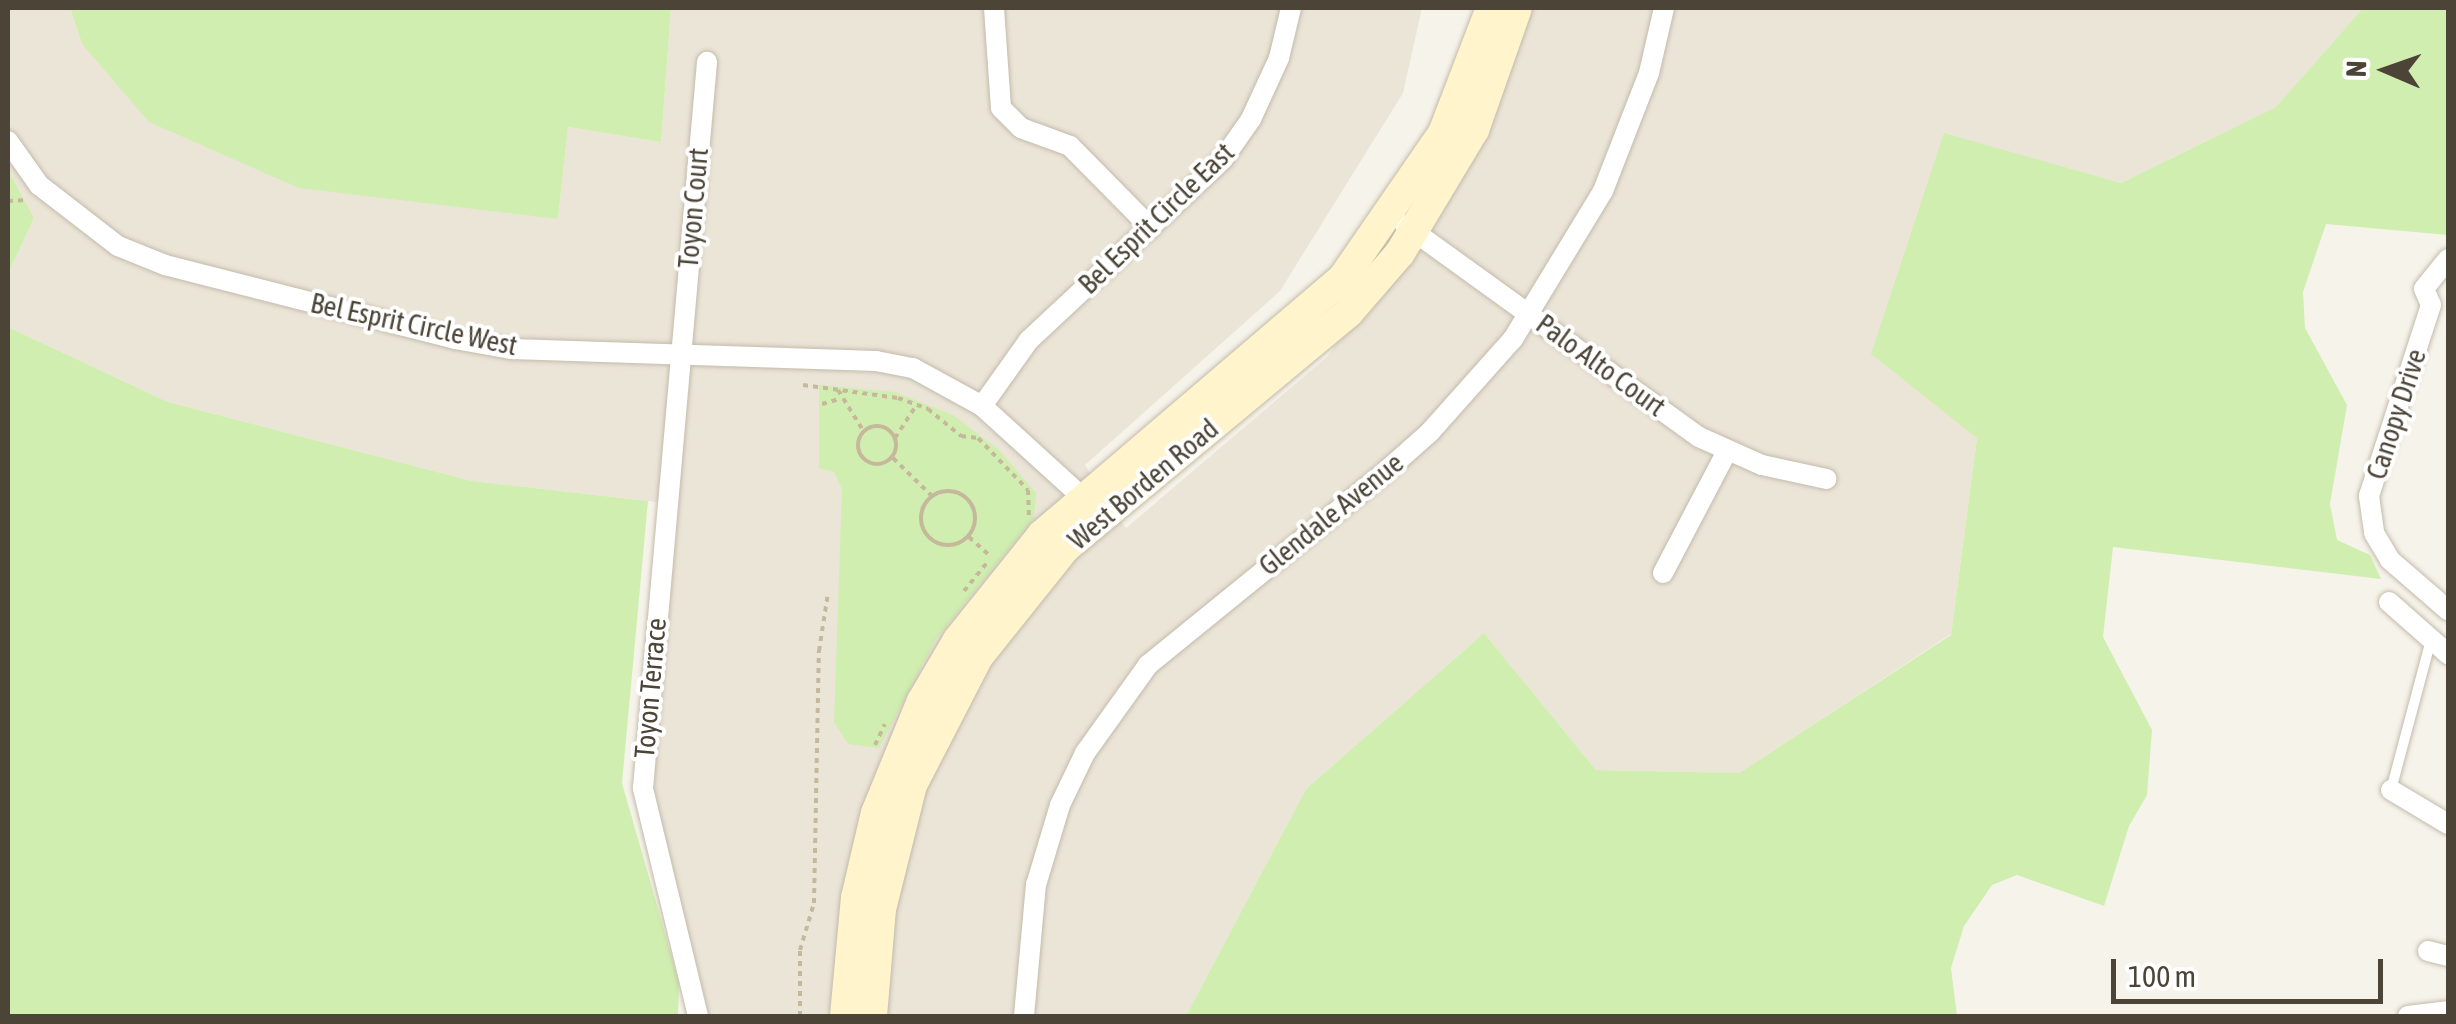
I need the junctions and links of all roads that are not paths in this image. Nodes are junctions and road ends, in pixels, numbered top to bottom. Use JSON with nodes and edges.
{"nodes":[{"id":1,"x":994,"y":8,"type":"edge"},
{"id":2,"x":1290,"y":8,"type":"edge"},
{"id":3,"x":1491,"y":8,"type":"edge"},
{"id":4,"x":1517,"y":8,"type":"edge"},
{"id":5,"x":1664,"y":8,"type":"edge"},
{"id":6,"x":707,"y":62,"type":"dead end"},
{"id":7,"x":8,"y":141,"type":"edge"},
{"id":8,"x":1402,"y":223,"type":"junction"},
{"id":9,"x":1151,"y":228,"type":"junction"},
{"id":10,"x":2448,"y":258,"type":"edge"},
{"id":11,"x":1531,"y":314,"type":"junction"},
{"id":12,"x":679,"y":354,"type":"junction"},
{"id":13,"x":982,"y":406,"type":"junction"},
{"id":14,"x":1727,"y":452,"type":"junction"},
{"id":15,"x":1827,"y":479,"type":"dead end"},
{"id":16,"x":1092,"y":506,"type":"junction"},
{"id":17,"x":1663,"y":574,"type":"dead end"},
{"id":18,"x":2390,"y":602,"type":"dead end"},
{"id":19,"x":2448,"y":610,"type":"edge"},
{"id":20,"x":2431,"y":639,"type":"junction"},
{"id":21,"x":2448,"y":654,"type":"edge"},
{"id":22,"x":2391,"y":790,"type":"joint"},
{"id":23,"x":2448,"y":824,"type":"edge"},
{"id":24,"x":2448,"y":1011,"type":"edge"},
{"id":25,"x":698,"y":1016,"type":"edge"},
{"id":26,"x":845,"y":1016,"type":"edge"},
{"id":27,"x":872,"y":1016,"type":"edge"},
{"id":28,"x":1024,"y":1016,"type":"edge"},
{"id":29,"x":2408,"y":1016,"type":"edge"}],
"edges":[{"from":1,"to":9,"type":"street"},
{"from":2,"to":9,"type":"street","name":"Bel Esprit Circle East"},
{"from":3,"to":8,"type":"main road","name":"West Borden Road"},
{"from":4,"to":8,"type":"main road","name":"West Borden Road"},
{"from":5,"to":11,"type":"street","name":"Glendale Avenue"},
{"from":6,"to":12,"type":"street","name":"Toyon Court"},
{"from":7,"to":12,"type":"street","name":"Bel Esprit Circle West"},
{"from":8,"to":11,"type":"street","name":"Palo Alto Court"},
{"from":8,"to":16,"type":"main road","name":"West Borden Road"},
{"from":9,"to":13,"type":"street","name":"Bel Esprit Circle East"},
{"from":10,"to":19,"type":"street","name":"Canopy Drive"},
{"from":11,"to":14,"type":"street","name":"Palo Alto Court"},
{"from":11,"to":28,"type":"street","name":"Glendale Avenue"},
{"from":12,"to":13,"type":"street","name":"Bel Esprit Circle West"},
{"from":12,"to":25,"type":"street","name":"Toyon Terrace"},
{"from":13,"to":16,"type":"street","name":"Bel Esprit Circle West"},
{"from":14,"to":15,"type":"street","name":"Palo Alto Court"},
{"from":14,"to":17,"type":"street"},
{"from":16,"to":26,"type":"main road","name":"West Borden Road"},
{"from":16,"to":27,"type":"main road","name":"West Borden Road"},
{"from":18,"to":20,"type":"street"},
{"from":20,"to":21,"type":"street"},
{"from":20,"to":22,"type":"lane"},
{"from":22,"to":23,"type":"street"},
{"from":24,"to":29,"type":"street"}]}
